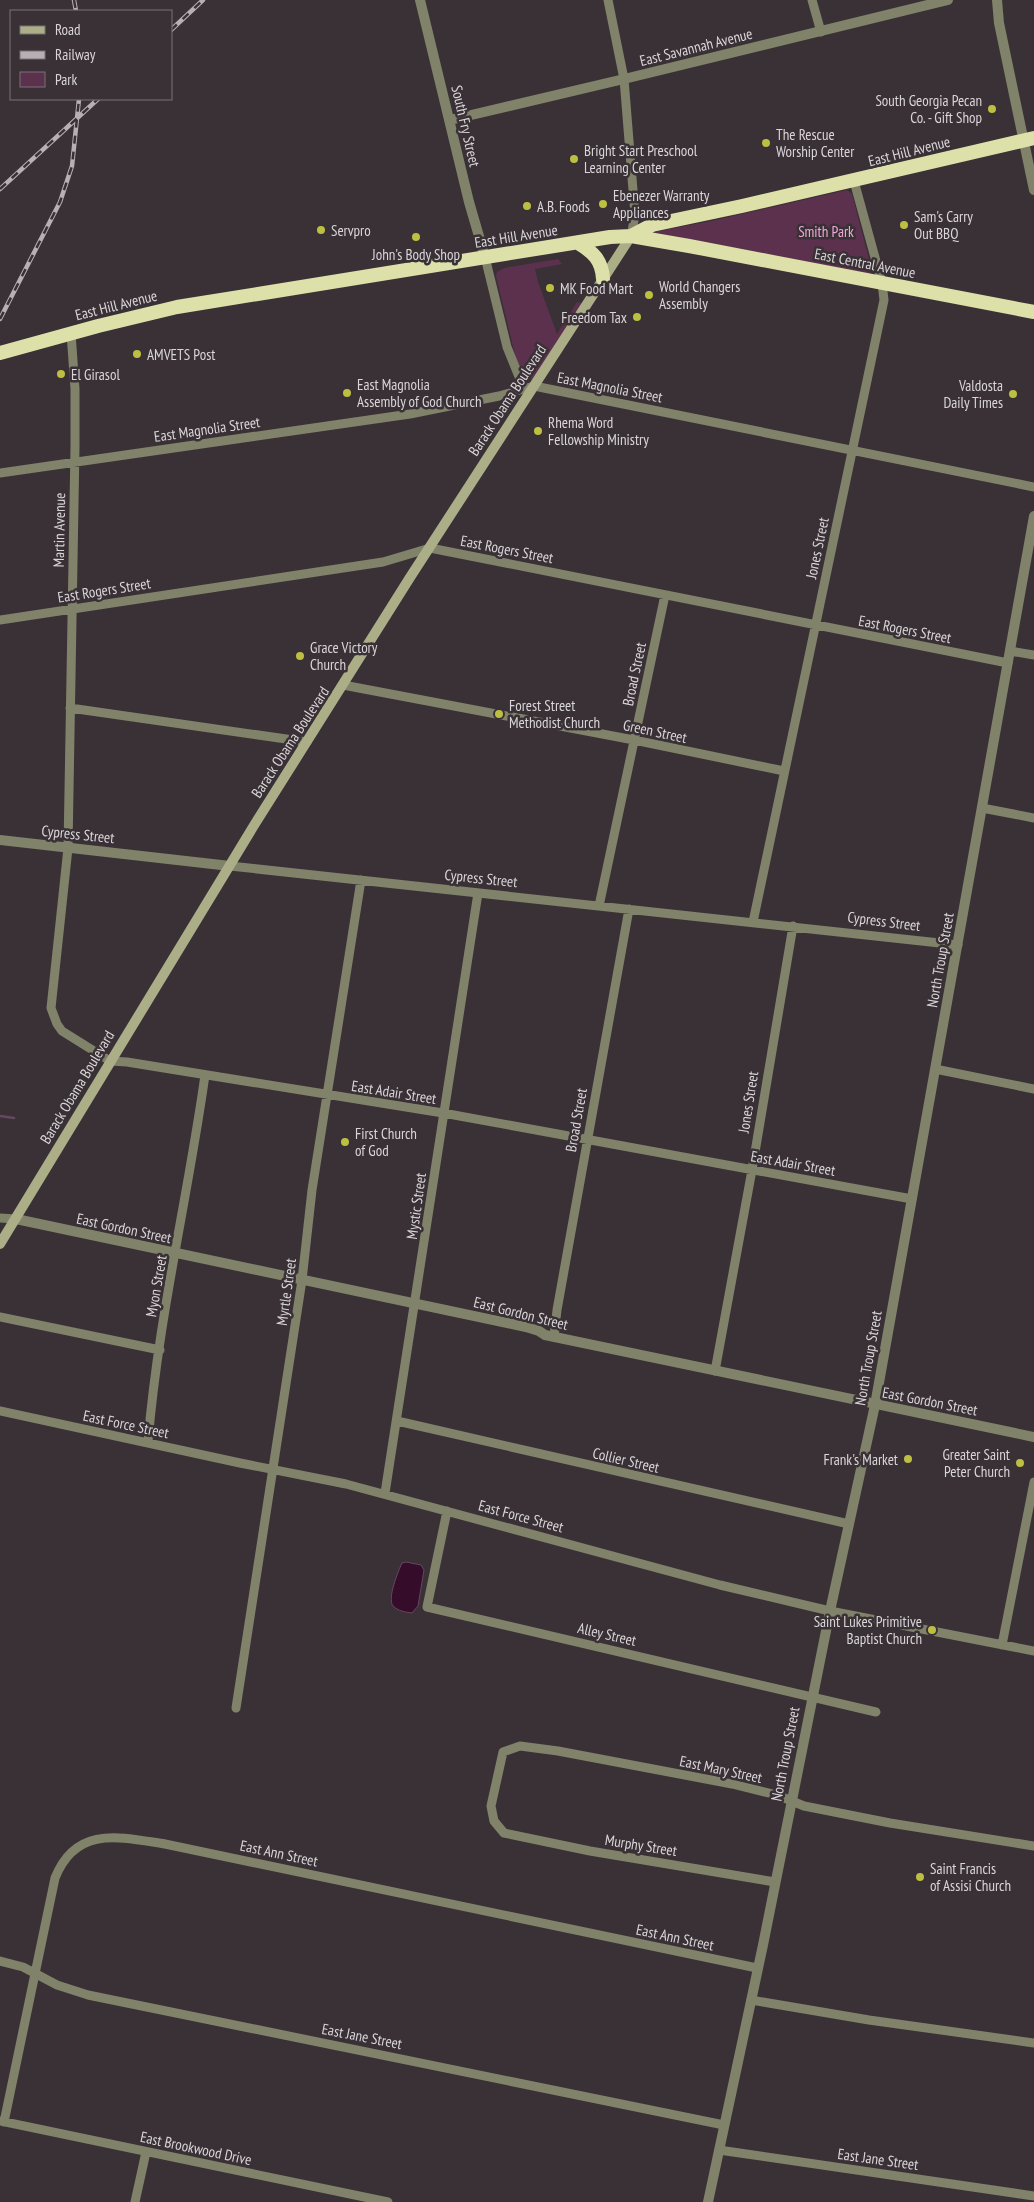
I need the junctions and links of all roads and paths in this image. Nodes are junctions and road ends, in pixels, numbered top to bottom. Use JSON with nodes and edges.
{"nodes":[{"id":1,"x":420,"y":0,"type":"edge"},
{"id":2,"x":608,"y":0,"type":"edge"},
{"id":3,"x":812,"y":0,"type":"edge"},
{"id":4,"x":948,"y":0,"type":"edge"},
{"id":5,"x":997,"y":0,"type":"edge"},
{"id":6,"x":821,"y":32,"type":"junction"},
{"id":7,"x":624,"y":80,"type":"junction"},
{"id":8,"x":450,"y":120,"type":"junction"},
{"id":9,"x":1028,"y":139,"type":"edge"},
{"id":10,"x":854,"y":181,"type":"junction"},
{"id":11,"x":1034,"y":190,"type":"edge"},
{"id":12,"x":631,"y":236,"type":"junction"},
{"id":13,"x":578,"y":242,"type":"junction"},
{"id":14,"x":485,"y":258,"type":"junction"},
{"id":15,"x":603,"y":279,"type":"junction"},
{"id":16,"x":882,"y":283,"type":"junction"},
{"id":17,"x":1034,"y":312,"type":"edge"},
{"id":18,"x":71,"y":333,"type":"junction"},
{"id":19,"x":1,"y":354,"type":"edge"},
{"id":20,"x":529,"y":387,"type":"junction"},
{"id":21,"x":853,"y":450,"type":"junction"},
{"id":22,"x":74,"y":462,"type":"junction"},
{"id":23,"x":0,"y":473,"type":"edge"},
{"id":24,"x":1034,"y":487,"type":"edge"},
{"id":25,"x":1034,"y":516,"type":"edge"},
{"id":26,"x":430,"y":548,"type":"junction"},
{"id":27,"x":1031,"y":555,"type":"edge"},
{"id":28,"x":665,"y":595,"type":"junction"},
{"id":29,"x":72,"y":609,"type":"junction"},
{"id":30,"x":0,"y":620,"type":"edge"},
{"id":31,"x":815,"y":625,"type":"junction"},
{"id":32,"x":1010,"y":650,"type":"junction"},
{"id":33,"x":1034,"y":655,"type":"edge"},
{"id":34,"x":1008,"y":663,"type":"junction"},
{"id":35,"x":344,"y":686,"type":"junction"},
{"id":36,"x":70,"y":708,"type":"junction"},
{"id":37,"x":634,"y":740,"type":"junction"},
{"id":38,"x":307,"y":742,"type":"junction"},
{"id":39,"x":784,"y":771,"type":"junction"},
{"id":40,"x":982,"y":808,"type":"junction"},
{"id":41,"x":1034,"y":818,"type":"edge"},
{"id":42,"x":0,"y":840,"type":"edge"},
{"id":43,"x":68,"y":848,"type":"junction"},
{"id":44,"x":230,"y":866,"type":"junction"},
{"id":45,"x":361,"y":880,"type":"junction"},
{"id":46,"x":478,"y":893,"type":"junction"},
{"id":47,"x":599,"y":906,"type":"junction"},
{"id":48,"x":629,"y":909,"type":"junction"},
{"id":49,"x":753,"y":922,"type":"junction"},
{"id":50,"x":793,"y":926,"type":"junction"},
{"id":51,"x":958,"y":945,"type":"junction"},
{"id":52,"x":110,"y":1061,"type":"junction"},
{"id":53,"x":935,"y":1069,"type":"junction"},
{"id":54,"x":205,"y":1075,"type":"junction"},
{"id":55,"x":1034,"y":1089,"type":"edge"},
{"id":56,"x":327,"y":1095,"type":"junction"},
{"id":57,"x":443,"y":1114,"type":"junction"},
{"id":58,"x":586,"y":1139,"type":"junction"},
{"id":59,"x":752,"y":1170,"type":"junction"},
{"id":60,"x":912,"y":1199,"type":"junction"},
{"id":61,"x":0,"y":1218,"type":"edge"},
{"id":62,"x":16,"y":1219,"type":"junction"},
{"id":63,"x":0,"y":1244,"type":"edge"},
{"id":64,"x":175,"y":1254,"type":"junction"},
{"id":65,"x":302,"y":1280,"type":"junction"},
{"id":66,"x":416,"y":1304,"type":"junction"},
{"id":67,"x":0,"y":1317,"type":"edge"},
{"id":68,"x":554,"y":1337,"type":"junction"},
{"id":69,"x":160,"y":1350,"type":"junction"},
{"id":70,"x":715,"y":1372,"type":"junction"},
{"id":71,"x":875,"y":1405,"type":"junction"},
{"id":72,"x":0,"y":1410,"type":"edge"},
{"id":73,"x":397,"y":1421,"type":"junction"},
{"id":74,"x":1034,"y":1437,"type":"edge"},
{"id":75,"x":148,"y":1442,"type":"junction"},
{"id":76,"x":273,"y":1470,"type":"junction"},
{"id":77,"x":1034,"y":1482,"type":"edge"},
{"id":78,"x":385,"y":1493,"type":"junction"},
{"id":79,"x":447,"y":1511,"type":"junction"},
{"id":80,"x":849,"y":1524,"type":"junction"},
{"id":81,"x":830,"y":1611,"type":"junction"},
{"id":82,"x":1002,"y":1645,"type":"junction"},
{"id":83,"x":1034,"y":1652,"type":"edge"},
{"id":84,"x":812,"y":1697,"type":"junction"},
{"id":85,"x":236,"y":1708,"type":"dead end"},
{"id":86,"x":876,"y":1712,"type":"dead end"},
{"id":87,"x":792,"y":1802,"type":"junction"},
{"id":88,"x":504,"y":1833,"type":"joint"},
{"id":89,"x":1034,"y":1846,"type":"edge"},
{"id":90,"x":775,"y":1882,"type":"junction"},
{"id":91,"x":0,"y":1961,"type":"edge"},
{"id":92,"x":757,"y":1968,"type":"junction"},
{"id":93,"x":36,"y":1973,"type":"junction"},
{"id":94,"x":751,"y":2000,"type":"junction"},
{"id":95,"x":1034,"y":2043,"type":"edge"},
{"id":96,"x":2,"y":2121,"type":"edge"},
{"id":97,"x":724,"y":2125,"type":"junction"},
{"id":98,"x":719,"y":2150,"type":"junction"},
{"id":99,"x":146,"y":2152,"type":"junction"},
{"id":100,"x":1034,"y":2196,"type":"edge"},
{"id":101,"x":135,"y":2202,"type":"edge"},
{"id":102,"x":388,"y":2202,"type":"edge"},
{"id":103,"x":708,"y":2202,"type":"edge"}],
"edges":[{"from":1,"to":8,"type":"street","name":"South Fry Street"},
{"from":2,"to":7,"type":"street"},
{"from":3,"to":6,"type":"street"},
{"from":4,"to":6,"type":"street","name":"East Savannah Avenue"},
{"from":5,"to":9,"type":"street"},
{"from":6,"to":7,"type":"street","name":"East Savannah Avenue"},
{"from":7,"to":8,"type":"street","name":"East Savannah Avenue"},
{"from":7,"to":12,"type":"street"},
{"from":8,"to":14,"type":"street","name":"South Fry Street"},
{"from":9,"to":10,"type":"highway","name":"East Hill Avenue"},
{"from":9,"to":11,"type":"street"},
{"from":10,"to":12,"type":"highway","name":"East Hill Avenue"},
{"from":10,"to":16,"type":"street","name":"Jones Street"},
{"from":12,"to":13,"type":"highway","name":"East Hill Avenue"},
{"from":12,"to":15,"type":"main road","name":"Barack Obama Boulevard"},
{"from":12,"to":16,"type":"highway","name":"East Central Avenue"},
{"from":13,"to":14,"type":"highway","name":"East Hill Avenue"},
{"from":13,"to":15,"type":"highway"},
{"from":14,"to":18,"type":"highway","name":"East Hill Avenue"},
{"from":14,"to":20,"type":"street"},
{"from":15,"to":20,"type":"main road","name":"Barack Obama Boulevard"},
{"from":16,"to":17,"type":"highway","name":"East Central Avenue"},
{"from":16,"to":21,"type":"street","name":"Jones Street"},
{"from":18,"to":19,"type":"highway","name":"East Hill Avenue"},
{"from":18,"to":22,"type":"street","name":"Martin Avenue"},
{"from":20,"to":21,"type":"street","name":"East Magnolia Street"},
{"from":20,"to":22,"type":"street","name":"East Magnolia Street"},
{"from":20,"to":26,"type":"main road","name":"Barack Obama Boulevard"},
{"from":21,"to":24,"type":"street","name":"East Magnolia Street"},
{"from":21,"to":31,"type":"street","name":"Jones Street"},
{"from":22,"to":23,"type":"street","name":"East Magnolia Street"},
{"from":22,"to":29,"type":"street","name":"Martin Avenue"},
{"from":25,"to":27,"type":"street","name":"North Troup Street"},
{"from":26,"to":28,"type":"street","name":"East Rogers Street"},
{"from":26,"to":29,"type":"street","name":"East Rogers Street"},
{"from":26,"to":35,"type":"main road","name":"Barack Obama Boulevard"},
{"from":27,"to":32,"type":"street","name":"North Troup Street"},
{"from":28,"to":31,"type":"street","name":"East Rogers Street"},
{"from":28,"to":37,"type":"street","name":"Broad Street"},
{"from":29,"to":30,"type":"street","name":"East Rogers Street"},
{"from":29,"to":36,"type":"street","name":"Martin Avenue"},
{"from":31,"to":34,"type":"street","name":"East Rogers Street"},
{"from":31,"to":39,"type":"street","name":"Jones Street"},
{"from":32,"to":33,"type":"street"},
{"from":32,"to":34,"type":"street","name":"North Troup Street"},
{"from":34,"to":40,"type":"street","name":"North Troup Street"},
{"from":35,"to":37,"type":"street","name":"Green Street"},
{"from":35,"to":38,"type":"main road","name":"Barack Obama Boulevard"},
{"from":36,"to":38,"type":"street"},
{"from":36,"to":43,"type":"street","name":"Martin Avenue"},
{"from":37,"to":39,"type":"street","name":"Green Street"},
{"from":37,"to":47,"type":"street","name":"Broad Street"},
{"from":38,"to":44,"type":"main road","name":"Barack Obama Boulevard"},
{"from":39,"to":49,"type":"street","name":"Jones Street"},
{"from":40,"to":41,"type":"street"},
{"from":40,"to":51,"type":"street","name":"North Troup Street"},
{"from":42,"to":43,"type":"street","name":"Cypress Street"},
{"from":43,"to":44,"type":"street","name":"Cypress Street"},
{"from":43,"to":52,"type":"street","name":"East Adair Street"},
{"from":44,"to":45,"type":"street","name":"Cypress Street"},
{"from":44,"to":52,"type":"main road","name":"Barack Obama Boulevard"},
{"from":45,"to":46,"type":"street","name":"Cypress Street"},
{"from":45,"to":56,"type":"street","name":"Myrtle Street"},
{"from":46,"to":47,"type":"street","name":"Cypress Street"},
{"from":46,"to":57,"type":"street","name":"Mystic Street"},
{"from":47,"to":48,"type":"street","name":"Cypress Street"},
{"from":48,"to":49,"type":"street","name":"Cypress Street"},
{"from":48,"to":58,"type":"street","name":"Broad Street"},
{"from":49,"to":50,"type":"street","name":"Cypress Street"},
{"from":50,"to":51,"type":"street","name":"Cypress Street"},
{"from":50,"to":59,"type":"street","name":"Jones Street"},
{"from":51,"to":53,"type":"street","name":"North Troup Street"},
{"from":52,"to":54,"type":"street","name":"East Adair Street"},
{"from":52,"to":62,"type":"main road","name":"Barack Obama Boulevard"},
{"from":53,"to":55,"type":"street"},
{"from":53,"to":60,"type":"street","name":"North Troup Street"},
{"from":54,"to":56,"type":"street","name":"East Adair Street"},
{"from":54,"to":64,"type":"street","name":"Myon Street"},
{"from":56,"to":57,"type":"street","name":"East Adair Street"},
{"from":56,"to":65,"type":"street","name":"Myrtle Street"},
{"from":57,"to":58,"type":"street","name":"East Adair Street"},
{"from":57,"to":66,"type":"street","name":"Mystic Street"},
{"from":58,"to":59,"type":"street","name":"East Adair Street"},
{"from":58,"to":68,"type":"street","name":"Broad Street"},
{"from":59,"to":60,"type":"street","name":"East Adair Street"},
{"from":59,"to":70,"type":"street","name":"Jones Street"},
{"from":60,"to":71,"type":"street","name":"North Troup Street"},
{"from":61,"to":62,"type":"street","name":"East Gordon Street"},
{"from":62,"to":63,"type":"main road","name":"Barack Obama Boulevard"},
{"from":62,"to":64,"type":"street","name":"East Gordon Street"},
{"from":64,"to":65,"type":"street","name":"East Gordon Street"},
{"from":64,"to":69,"type":"street","name":"Myon Street"},
{"from":65,"to":66,"type":"street","name":"East Gordon Street"},
{"from":65,"to":76,"type":"street","name":"Myrtle Street"},
{"from":66,"to":68,"type":"street","name":"East Gordon Street"},
{"from":66,"to":73,"type":"street","name":"Mystic Street"},
{"from":67,"to":69,"type":"street"},
{"from":68,"to":70,"type":"street","name":"East Gordon Street"},
{"from":69,"to":75,"type":"street","name":"Myon Street"},
{"from":70,"to":71,"type":"street","name":"East Gordon Street"},
{"from":71,"to":74,"type":"street","name":"East Gordon Street"},
{"from":71,"to":80,"type":"street","name":"North Troup Street"},
{"from":72,"to":75,"type":"street","name":"East Force Street"},
{"from":73,"to":78,"type":"street","name":"Mystic Street"},
{"from":73,"to":80,"type":"street","name":"Collier Street"},
{"from":75,"to":76,"type":"street","name":"East Force Street"},
{"from":76,"to":78,"type":"street","name":"East Force Street"},
{"from":76,"to":85,"type":"street","name":"Myrtle Street"},
{"from":77,"to":82,"type":"street"},
{"from":78,"to":79,"type":"street","name":"East Force Street"},
{"from":79,"to":81,"type":"street","name":"East Force Street"},
{"from":79,"to":84,"type":"street","name":"Alley Street"},
{"from":80,"to":81,"type":"street","name":"North Troup Street"},
{"from":81,"to":82,"type":"street","name":"East Force Street"},
{"from":81,"to":84,"type":"street","name":"North Troup Street"},
{"from":82,"to":83,"type":"street","name":"East Force Street"},
{"from":84,"to":86,"type":"street","name":"Alley Street"},
{"from":84,"to":87,"type":"street","name":"North Troup Street"},
{"from":87,"to":88,"type":"street","name":"East Mary Street"},
{"from":87,"to":89,"type":"street","name":"East Mary Street"},
{"from":87,"to":90,"type":"street","name":"North Troup Street"},
{"from":88,"to":90,"type":"street","name":"Murphy Street"},
{"from":90,"to":92,"type":"street","name":"North Troup Street"},
{"from":91,"to":93,"type":"street","name":"East Jane Street"},
{"from":92,"to":93,"type":"street","name":"East Ann Street"},
{"from":92,"to":94,"type":"street","name":"North Troup Street"},
{"from":93,"to":96,"type":"street","name":"East Ann Street"},
{"from":93,"to":97,"type":"street","name":"East Jane Street"},
{"from":94,"to":95,"type":"street"},
{"from":94,"to":97,"type":"street","name":"North Troup Street"},
{"from":96,"to":99,"type":"street","name":"East Brookwood Drive"},
{"from":97,"to":98,"type":"street","name":"North Troup Street"},
{"from":98,"to":100,"type":"street","name":"East Jane Street"},
{"from":98,"to":103,"type":"street","name":"North Troup Street"},
{"from":99,"to":101,"type":"street"},
{"from":99,"to":102,"type":"street","name":"East Brookwood Drive"}]}
